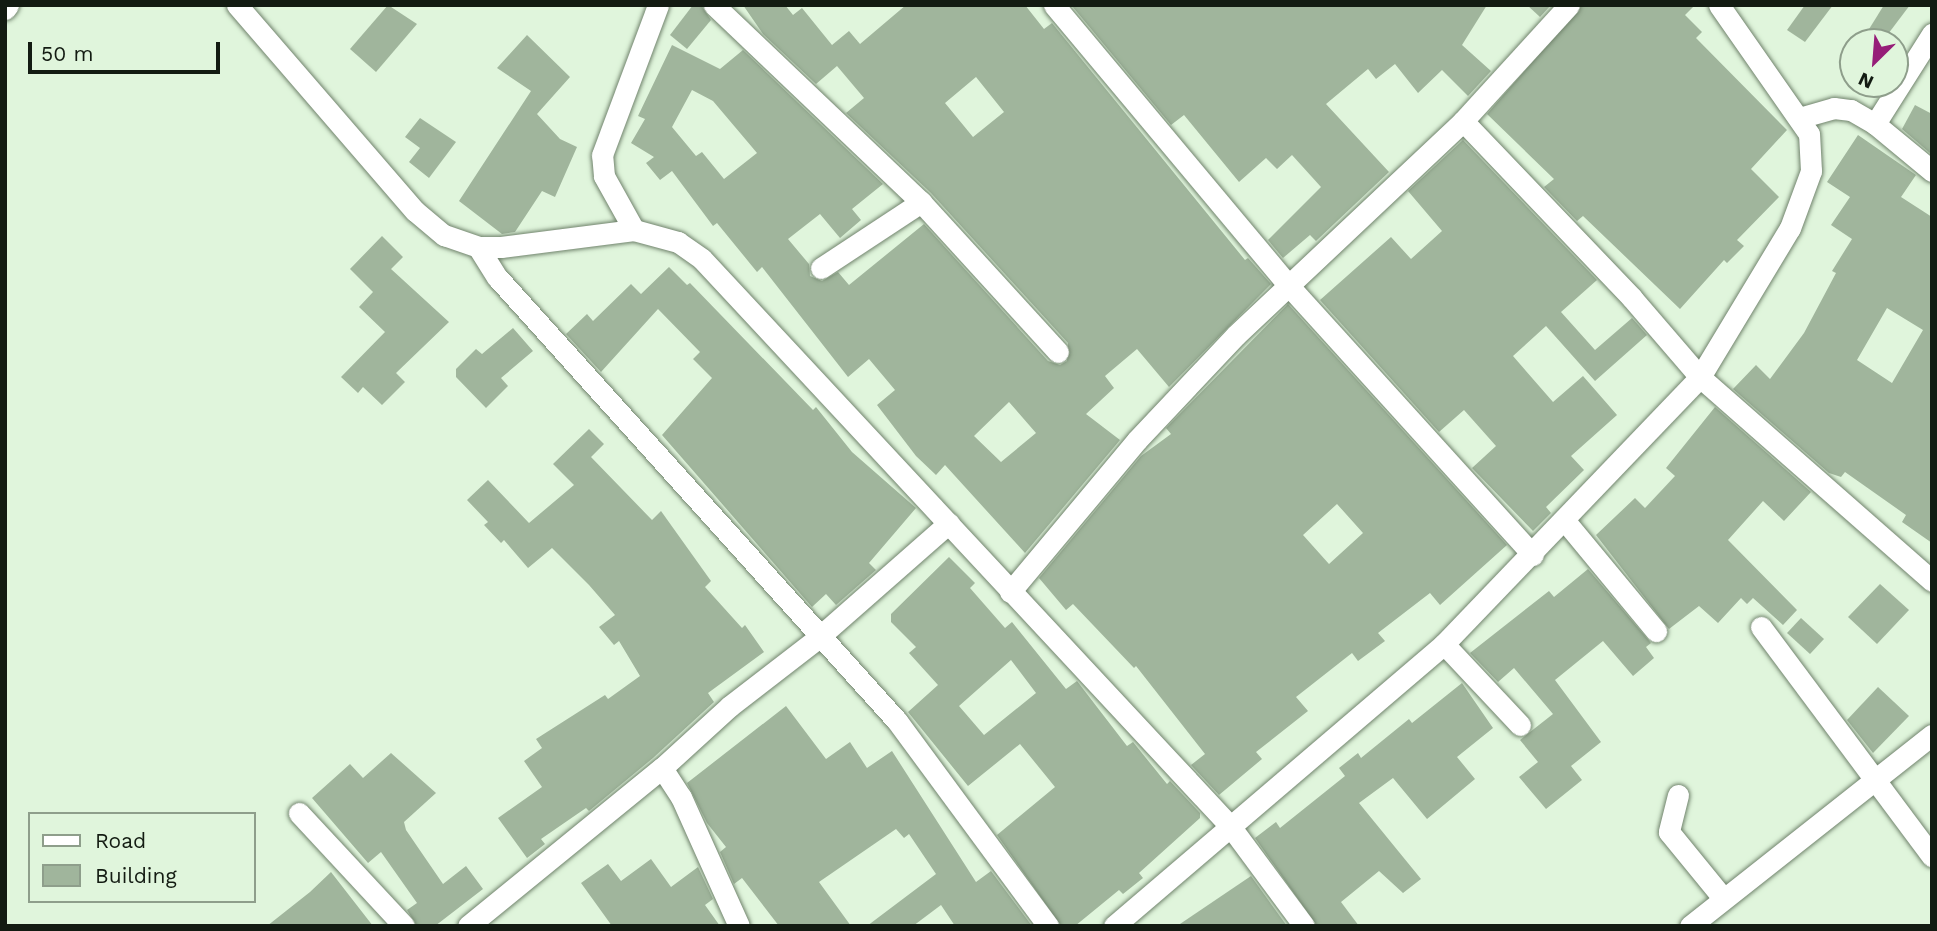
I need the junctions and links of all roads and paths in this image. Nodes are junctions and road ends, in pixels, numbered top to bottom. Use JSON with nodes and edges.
{"nodes":[{"id":1,"x":237,"y":5,"type":"edge"},
{"id":2,"x":658,"y":5,"type":"edge"},
{"id":3,"x":714,"y":5,"type":"edge"},
{"id":4,"x":1054,"y":5,"type":"edge"},
{"id":5,"x":1569,"y":5,"type":"edge"},
{"id":6,"x":1719,"y":5,"type":"edge"},
{"id":7,"x":1932,"y":34,"type":"edge"},
{"id":8,"x":1799,"y":118,"type":"junction"},
{"id":9,"x":1463,"y":121,"type":"junction"},
{"id":10,"x":1875,"y":124,"type":"junction"},
{"id":11,"x":1932,"y":171,"type":"edge"},
{"id":12,"x":921,"y":202,"type":"junction"},
{"id":13,"x":634,"y":230,"type":"junction"},
{"id":14,"x":478,"y":247,"type":"junction"},
{"id":15,"x":821,"y":268,"type":"dead end"},
{"id":16,"x":1289,"y":286,"type":"junction"},
{"id":17,"x":1058,"y":352,"type":"dead end"},
{"id":18,"x":1700,"y":377,"type":"junction"},
{"id":19,"x":1565,"y":521,"type":"junction"},
{"id":20,"x":951,"y":526,"type":"junction"},
{"id":21,"x":1533,"y":555,"type":"junction"},
{"id":22,"x":1930,"y":575,"type":"edge"},
{"id":23,"x":1010,"y":592,"type":"junction"},
{"id":24,"x":1761,"y":627,"type":"dead end"},
{"id":25,"x":1656,"y":631,"type":"dead end"},
{"id":26,"x":823,"y":644,"type":"junction"},
{"id":27,"x":1444,"y":644,"type":"junction"},
{"id":28,"x":1520,"y":725,"type":"dead end"},
{"id":29,"x":1932,"y":735,"type":"edge"},
{"id":30,"x":666,"y":773,"type":"junction"},
{"id":31,"x":1873,"y":781,"type":"junction"},
{"id":32,"x":1678,"y":795,"type":"dead end"},
{"id":33,"x":299,"y":813,"type":"dead end"},
{"id":34,"x":1230,"y":826,"type":"junction"},
{"id":35,"x":1932,"y":856,"type":"edge"},
{"id":36,"x":1723,"y":898,"type":"junction"},
{"id":37,"x":404,"y":926,"type":"edge"},
{"id":38,"x":468,"y":926,"type":"edge"},
{"id":39,"x":739,"y":926,"type":"edge"},
{"id":40,"x":1048,"y":926,"type":"edge"},
{"id":41,"x":1114,"y":926,"type":"edge"},
{"id":42,"x":1304,"y":926,"type":"edge"},
{"id":43,"x":1690,"y":926,"type":"edge"}],
"edges":[{"from":1,"to":14,"type":"street"},
{"from":2,"to":13,"type":"street"},
{"from":3,"to":12,"type":"street"},
{"from":4,"to":16,"type":"street"},
{"from":5,"to":9,"type":"street"},
{"from":6,"to":8,"type":"street"},
{"from":7,"to":10,"type":"street"},
{"from":8,"to":10,"type":"street"},
{"from":8,"to":18,"type":"street"},
{"from":9,"to":16,"type":"street"},
{"from":9,"to":18,"type":"street"},
{"from":10,"to":11,"type":"street"},
{"from":12,"to":15,"type":"street"},
{"from":12,"to":17,"type":"street"},
{"from":13,"to":14,"type":"street"},
{"from":13,"to":20,"type":"street"},
{"from":14,"to":26,"type":"street"},
{"from":16,"to":21,"type":"street"},
{"from":16,"to":23,"type":"street"},
{"from":18,"to":19,"type":"street"},
{"from":18,"to":22,"type":"street"},
{"from":19,"to":21,"type":"street"},
{"from":19,"to":25,"type":"street"},
{"from":20,"to":23,"type":"street"},
{"from":20,"to":26,"type":"street"},
{"from":21,"to":27,"type":"street"},
{"from":23,"to":34,"type":"street"},
{"from":24,"to":31,"type":"street"},
{"from":26,"to":30,"type":"street"},
{"from":26,"to":40,"type":"street"},
{"from":27,"to":28,"type":"street"},
{"from":27,"to":34,"type":"street"},
{"from":29,"to":31,"type":"street"},
{"from":30,"to":38,"type":"street"},
{"from":30,"to":39,"type":"street"},
{"from":31,"to":35,"type":"street"},
{"from":31,"to":36,"type":"street"},
{"from":32,"to":36,"type":"street"},
{"from":33,"to":37,"type":"street"},
{"from":34,"to":41,"type":"street"},
{"from":34,"to":42,"type":"street"},
{"from":36,"to":43,"type":"street"}]}
